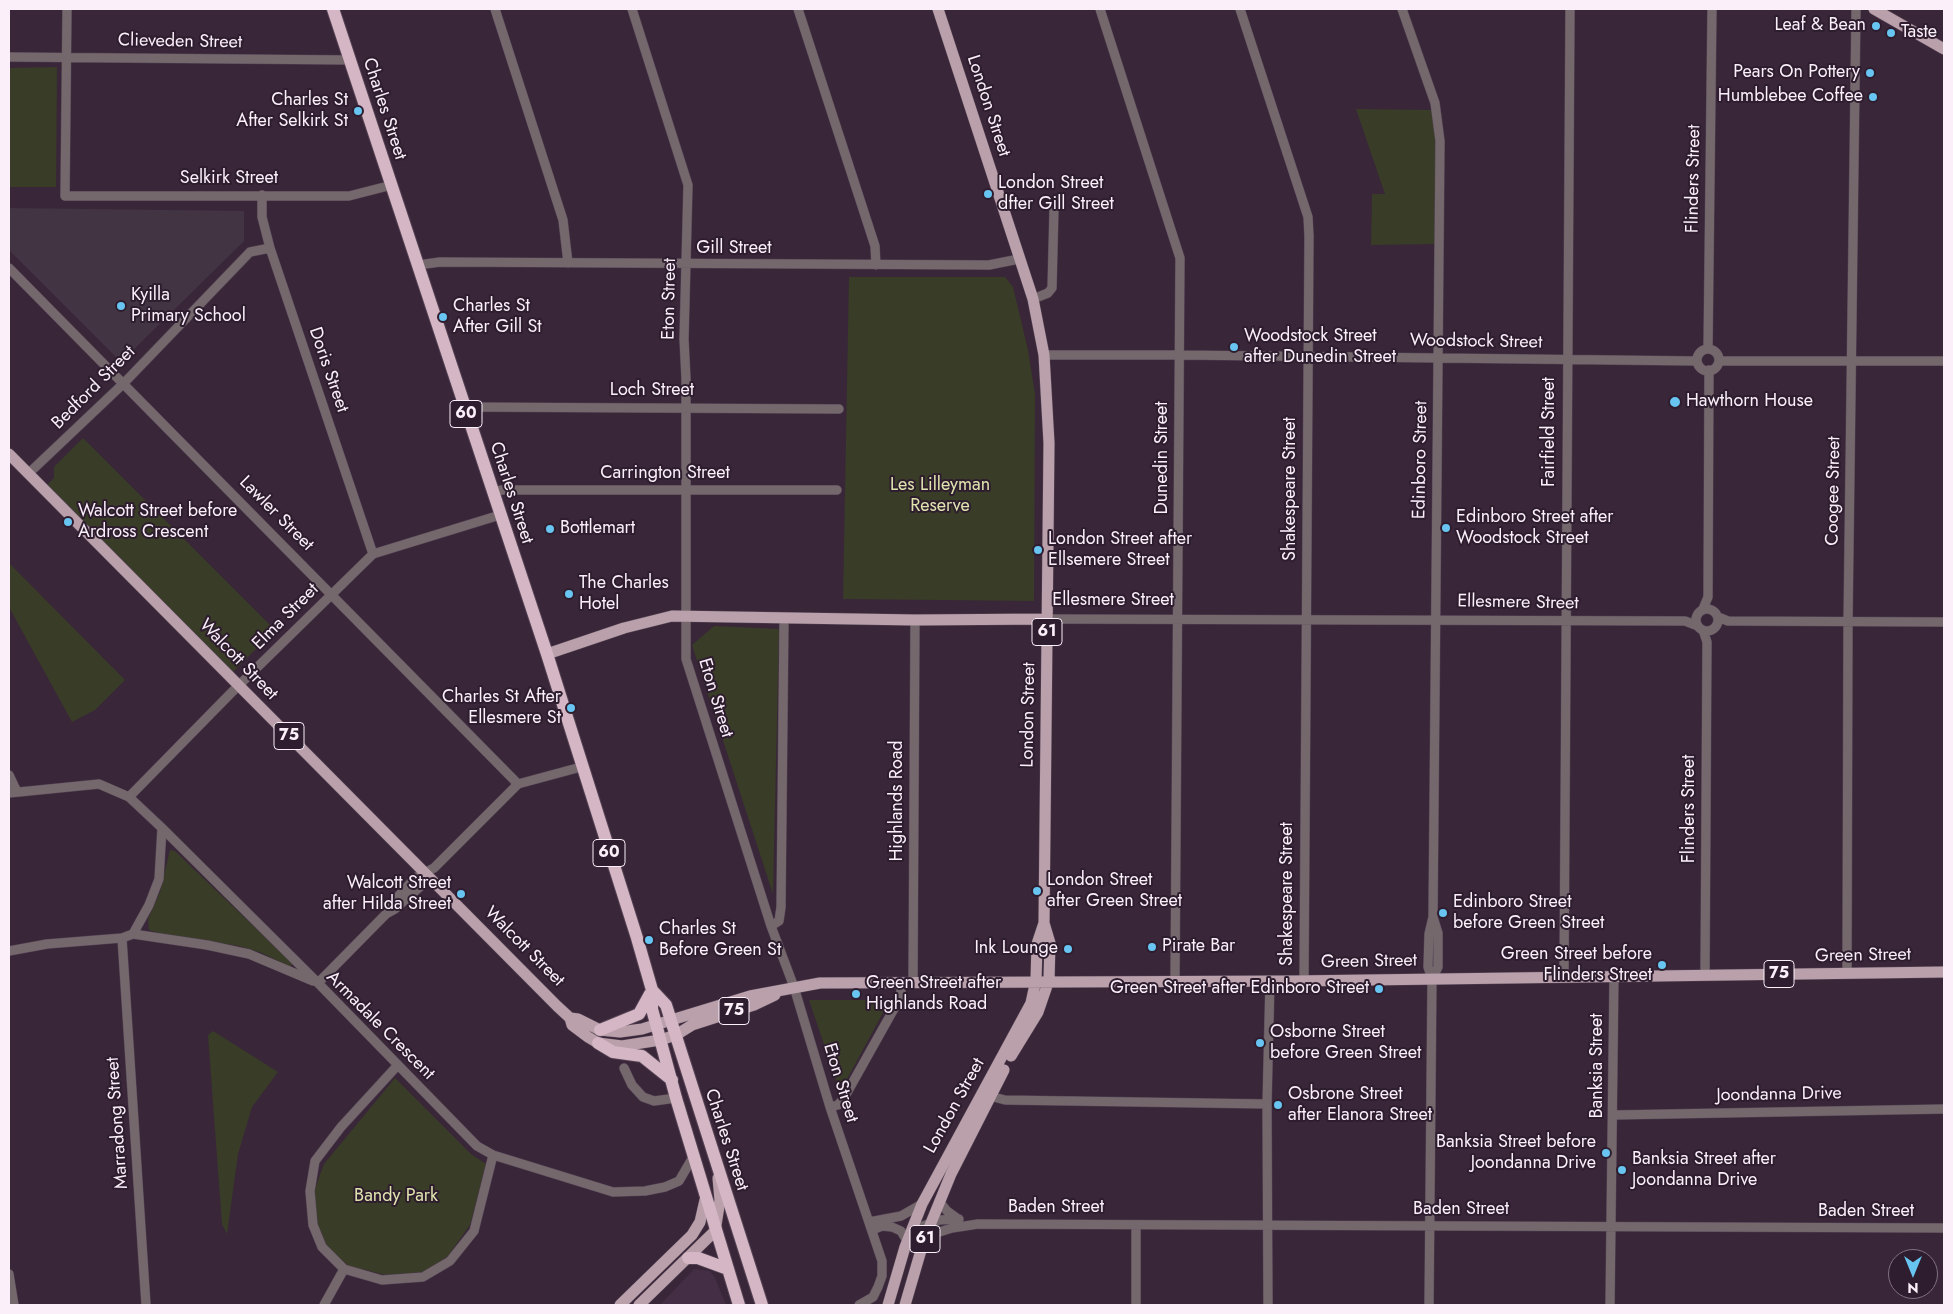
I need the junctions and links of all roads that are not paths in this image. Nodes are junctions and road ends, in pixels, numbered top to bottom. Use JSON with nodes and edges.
{"nodes":[{"id":1,"x":67,"y":9,"type":"edge"},
{"id":2,"x":333,"y":9,"type":"edge"},
{"id":3,"x":495,"y":9,"type":"edge"},
{"id":4,"x":632,"y":9,"type":"edge"},
{"id":5,"x":798,"y":9,"type":"edge"},
{"id":6,"x":938,"y":9,"type":"edge"},
{"id":7,"x":1100,"y":9,"type":"edge"},
{"id":8,"x":1240,"y":9,"type":"edge"},
{"id":9,"x":1402,"y":9,"type":"edge"},
{"id":10,"x":1570,"y":9,"type":"edge"},
{"id":11,"x":1712,"y":9,"type":"edge"},
{"id":12,"x":1856,"y":9,"type":"edge"},
{"id":13,"x":1874,"y":9,"type":"edge"},
{"id":14,"x":1944,"y":49,"type":"edge"},
{"id":15,"x":9,"y":57,"type":"edge"},
{"id":16,"x":66,"y":57,"type":"junction"},
{"id":17,"x":350,"y":60,"type":"junction"},
{"id":18,"x":392,"y":185,"type":"junction"},
{"id":19,"x":262,"y":195,"type":"junction"},
{"id":20,"x":1054,"y":209,"type":"dead end"},
{"id":21,"x":270,"y":248,"type":"junction"},
{"id":22,"x":1019,"y":259,"type":"junction"},
{"id":23,"x":568,"y":263,"type":"junction"},
{"id":24,"x":687,"y":264,"type":"junction"},
{"id":25,"x":418,"y":266,"type":"junction"},
{"id":26,"x":876,"y":266,"type":"junction"},
{"id":27,"x":9,"y":268,"type":"edge"},
{"id":28,"x":1032,"y":299,"type":"junction"},
{"id":29,"x":1708,"y":349,"type":"junction"},
{"id":30,"x":1180,"y":355,"type":"junction"},
{"id":31,"x":1044,"y":356,"type":"junction"},
{"id":32,"x":1308,"y":357,"type":"junction"},
{"id":33,"x":1438,"y":357,"type":"junction"},
{"id":34,"x":1852,"y":359,"type":"junction"},
{"id":35,"x":1566,"y":360,"type":"junction"},
{"id":36,"x":1944,"y":360,"type":"edge"},
{"id":37,"x":1697,"y":361,"type":"junction"},
{"id":38,"x":1719,"y":361,"type":"junction"},
{"id":39,"x":1709,"y":370,"type":"junction"},
{"id":40,"x":124,"y":383,"type":"junction"},
{"id":41,"x":464,"y":407,"type":"junction"},
{"id":42,"x":686,"y":408,"type":"junction"},
{"id":43,"x":839,"y":409,"type":"dead end"},
{"id":44,"x":9,"y":454,"type":"edge"},
{"id":45,"x":28,"y":474,"type":"junction"},
{"id":46,"x":837,"y":490,"type":"dead end"},
{"id":47,"x":685,"y":491,"type":"junction"},
{"id":48,"x":492,"y":492,"type":"junction"},
{"id":49,"x":500,"y":515,"type":"junction"},
{"id":50,"x":373,"y":554,"type":"junction"},
{"id":51,"x":332,"y":594,"type":"junction"},
{"id":52,"x":1708,"y":597,"type":"junction"},
{"id":53,"x":1700,"y":612,"type":"junction"},
{"id":54,"x":685,"y":617,"type":"junction"},
{"id":55,"x":1047,"y":618,"type":"junction"},
{"id":56,"x":1179,"y":618,"type":"junction"},
{"id":57,"x":784,"y":619,"type":"junction"},
{"id":58,"x":1307,"y":619,"type":"junction"},
{"id":59,"x":1436,"y":619,"type":"junction"},
{"id":60,"x":915,"y":620,"type":"junction"},
{"id":61,"x":1566,"y":621,"type":"junction"},
{"id":62,"x":1685,"y":621,"type":"junction"},
{"id":63,"x":1848,"y":622,"type":"junction"},
{"id":64,"x":1944,"y":622,"type":"edge"},
{"id":65,"x":1710,"y":623,"type":"junction"},
{"id":66,"x":547,"y":654,"type":"junction"},
{"id":67,"x":238,"y":686,"type":"junction"},
{"id":68,"x":581,"y":767,"type":"junction"},
{"id":69,"x":9,"y":775,"type":"edge"},
{"id":70,"x":518,"y":784,"type":"junction"},
{"id":71,"x":13,"y":793,"type":"edge"},
{"id":72,"x":129,"y":797,"type":"junction"},
{"id":73,"x":162,"y":828,"type":"junction"},
{"id":74,"x":425,"y":872,"type":"junction"},
{"id":75,"x":1044,"y":923,"type":"junction"},
{"id":76,"x":771,"y":926,"type":"junction"},
{"id":77,"x":133,"y":934,"type":"junction"},
{"id":78,"x":122,"y":938,"type":"junction"},
{"id":79,"x":9,"y":951,"type":"edge"},
{"id":80,"x":1944,"y":972,"type":"edge"},
{"id":81,"x":1847,"y":973,"type":"junction"},
{"id":82,"x":1705,"y":975,"type":"junction"},
{"id":83,"x":1564,"y":976,"type":"junction"},
{"id":84,"x":1614,"y":976,"type":"junction"},
{"id":85,"x":1432,"y":979,"type":"junction"},
{"id":86,"x":1036,"y":980,"type":"junction"},
{"id":87,"x":1049,"y":980,"type":"junction"},
{"id":88,"x":1304,"y":980,"type":"junction"},
{"id":89,"x":1175,"y":981,"type":"junction"},
{"id":90,"x":1270,"y":981,"type":"junction"},
{"id":91,"x":318,"y":983,"type":"junction"},
{"id":92,"x":908,"y":983,"type":"junction"},
{"id":93,"x":794,"y":987,"type":"junction"},
{"id":94,"x":652,"y":990,"type":"junction"},
{"id":95,"x":671,"y":1021,"type":"junction"},
{"id":96,"x":656,"y":1025,"type":"junction"},
{"id":97,"x":676,"y":1035,"type":"junction"},
{"id":98,"x":599,"y":1036,"type":"junction"},
{"id":99,"x":660,"y":1040,"type":"junction"},
{"id":100,"x":397,"y":1066,"type":"junction"},
{"id":101,"x":624,"y":1068,"type":"dead end"},
{"id":102,"x":672,"y":1080,"type":"junction"},
{"id":103,"x":987,"y":1095,"type":"junction"},
{"id":104,"x":676,"y":1098,"type":"junction"},
{"id":105,"x":1268,"y":1104,"type":"junction"},
{"id":106,"x":830,"y":1108,"type":"junction"},
{"id":107,"x":1944,"y":1109,"type":"edge"},
{"id":108,"x":1614,"y":1115,"type":"junction"},
{"id":109,"x":493,"y":1155,"type":"junction"},
{"id":110,"x":693,"y":1157,"type":"junction"},
{"id":111,"x":716,"y":1166,"type":"junction"},
{"id":112,"x":705,"y":1200,"type":"junction"},
{"id":113,"x":939,"y":1201,"type":"junction"},
{"id":114,"x":922,"y":1204,"type":"junction"},
{"id":115,"x":959,"y":1219,"type":"junction"},
{"id":116,"x":930,"y":1222,"type":"junction"},
{"id":117,"x":978,"y":1224,"type":"junction"},
{"id":118,"x":1136,"y":1225,"type":"junction"},
{"id":119,"x":1268,"y":1225,"type":"junction"},
{"id":120,"x":870,"y":1226,"type":"junction"},
{"id":121,"x":1431,"y":1227,"type":"junction"},
{"id":122,"x":1612,"y":1227,"type":"junction"},
{"id":123,"x":1944,"y":1228,"type":"edge"},
{"id":124,"x":715,"y":1231,"type":"junction"},
{"id":125,"x":924,"y":1240,"type":"junction"},
{"id":126,"x":906,"y":1244,"type":"junction"},
{"id":127,"x":688,"y":1258,"type":"junction"},
{"id":128,"x":344,"y":1269,"type":"junction"},
{"id":129,"x":728,"y":1269,"type":"junction"},
{"id":130,"x":9,"y":1274,"type":"edge"},
{"id":131,"x":14,"y":1305,"type":"edge"},
{"id":132,"x":146,"y":1305,"type":"edge"},
{"id":133,"x":324,"y":1305,"type":"edge"},
{"id":134,"x":620,"y":1305,"type":"edge"},
{"id":135,"x":639,"y":1305,"type":"edge"},
{"id":136,"x":739,"y":1305,"type":"edge"},
{"id":137,"x":762,"y":1305,"type":"edge"},
{"id":138,"x":859,"y":1305,"type":"edge"},
{"id":139,"x":888,"y":1305,"type":"edge"},
{"id":140,"x":905,"y":1305,"type":"edge"},
{"id":141,"x":1136,"y":1305,"type":"edge"},
{"id":142,"x":1268,"y":1305,"type":"edge"},
{"id":143,"x":1430,"y":1305,"type":"edge"},
{"id":144,"x":1610,"y":1305,"type":"edge"}],
"edges":[{"from":1,"to":16,"type":"street"},
{"from":2,"to":17,"type":"highway","name":"Charles Street","number":"60"},
{"from":3,"to":23,"type":"street"},
{"from":4,"to":24,"type":"street","name":"Eton Street"},
{"from":5,"to":26,"type":"street"},
{"from":6,"to":22,"type":"main road","name":"London Street","number":"61"},
{"from":7,"to":30,"type":"street","name":"Dunedin Street"},
{"from":8,"to":32,"type":"street","name":"Shakespeare Street"},
{"from":9,"to":33,"type":"street","name":"Edinboro Street"},
{"from":10,"to":35,"type":"street","name":"Fairfield Street"},
{"from":11,"to":29,"type":"street","name":"Flinders Street"},
{"from":12,"to":34,"type":"street","name":"Coogee Street"},
{"from":13,"to":14,"type":"main road"},
{"from":15,"to":16,"type":"street","name":"Clieveden Street"},
{"from":16,"to":17,"type":"street","name":"Clieveden Street"},
{"from":16,"to":19,"type":"street","name":"Selkirk Street"},
{"from":17,"to":18,"type":"highway","name":"Charles Street","number":"60"},
{"from":18,"to":19,"type":"street","name":"Selkirk Street"},
{"from":18,"to":25,"type":"highway","name":"Charles Street","number":"60"},
{"from":19,"to":21,"type":"street","name":"Doris Street"},
{"from":20,"to":28,"type":"street"},
{"from":21,"to":40,"type":"street","name":"Bedford Street"},
{"from":21,"to":50,"type":"street","name":"Doris Street"},
{"from":22,"to":26,"type":"street","name":"Gill Street"},
{"from":22,"to":28,"type":"main road","name":"London Street","number":"61"},
{"from":23,"to":24,"type":"street","name":"Gill Street"},
{"from":23,"to":25,"type":"street","name":"Gill Street"},
{"from":24,"to":26,"type":"street","name":"Gill Street"},
{"from":24,"to":42,"type":"street","name":"Eton Street"},
{"from":25,"to":41,"type":"highway","name":"Charles Street","number":"60"},
{"from":27,"to":40,"type":"street","name":"Lawler Street"},
{"from":28,"to":31,"type":"main road","name":"London Street","number":"61"},
{"from":29,"to":37,"type":"street"},
{"from":29,"to":38,"type":"street"},
{"from":30,"to":31,"type":"street","name":"Woodstock Street"},
{"from":30,"to":32,"type":"street","name":"Woodstock Street"},
{"from":30,"to":56,"type":"street","name":"Dunedin Street"},
{"from":31,"to":55,"type":"main road","name":"London Street","number":"61"},
{"from":32,"to":33,"type":"street","name":"Woodstock Street"},
{"from":32,"to":58,"type":"street","name":"Shakespeare Street"},
{"from":33,"to":35,"type":"street","name":"Woodstock Street"},
{"from":33,"to":59,"type":"street","name":"Edinboro Street"},
{"from":34,"to":36,"type":"street"},
{"from":34,"to":38,"type":"street"},
{"from":34,"to":63,"type":"street","name":"Coogee Street"},
{"from":35,"to":37,"type":"street","name":"Woodstock Street"},
{"from":35,"to":61,"type":"street","name":"Fairfield Street"},
{"from":37,"to":39,"type":"street"},
{"from":38,"to":39,"type":"street"},
{"from":39,"to":52,"type":"street"},
{"from":40,"to":45,"type":"street","name":"Bedford Street"},
{"from":40,"to":51,"type":"street","name":"Lawler Street"},
{"from":41,"to":42,"type":"street","name":"Loch Street"},
{"from":41,"to":48,"type":"highway","name":"Charles Street","number":"60"},
{"from":42,"to":43,"type":"street","name":"Loch Street"},
{"from":42,"to":47,"type":"street","name":"Eton Street"},
{"from":44,"to":45,"type":"main road","name":"Walcott Street","number":"75"},
{"from":45,"to":67,"type":"main road","name":"Walcott Street","number":"75"},
{"from":46,"to":47,"type":"street","name":"Carrington Street"},
{"from":47,"to":48,"type":"street","name":"Carrington Street"},
{"from":47,"to":54,"type":"street","name":"Eton Street"},
{"from":48,"to":49,"type":"highway","name":"Charles Street","number":"60"},
{"from":49,"to":50,"type":"street","name":"Elma Street"},
{"from":49,"to":66,"type":"highway","name":"Charles Street","number":"60"},
{"from":50,"to":51,"type":"street","name":"Elma Street"},
{"from":51,"to":67,"type":"street","name":"Elma Street"},
{"from":51,"to":70,"type":"street","name":"Lawler Street"},
{"from":52,"to":53,"type":"street"},
{"from":52,"to":65,"type":"street"},
{"from":53,"to":62,"type":"street","name":"Ellesmere Street"},
{"from":53,"to":65,"type":"street"},
{"from":53,"to":65,"type":"street"},
{"from":54,"to":57,"type":"main road","name":"Ellesmere Street"},
{"from":54,"to":66,"type":"main road","name":"Ellesmere Street"},
{"from":54,"to":76,"type":"street","name":"Eton Street"},
{"from":55,"to":56,"type":"street","name":"Ellesmere Street"},
{"from":55,"to":60,"type":"main road","name":"Ellesmere Street"},
{"from":55,"to":75,"type":"main road","name":"London Street","number":"61"},
{"from":56,"to":58,"type":"street","name":"Ellesmere Street"},
{"from":56,"to":89,"type":"street","name":"Dunedin Street"},
{"from":57,"to":60,"type":"main road","name":"Ellesmere Street"},
{"from":57,"to":76,"type":"street"},
{"from":58,"to":59,"type":"street","name":"Ellesmere Street"},
{"from":58,"to":88,"type":"street","name":"Shakespeare Street"},
{"from":59,"to":61,"type":"street","name":"Ellesmere Street"},
{"from":59,"to":85,"type":"street","name":"Edinboro Street"},
{"from":60,"to":92,"type":"street","name":"Highlands Road"},
{"from":61,"to":62,"type":"street","name":"Ellesmere Street"},
{"from":61,"to":83,"type":"street","name":"Fairfield Street"},
{"from":62,"to":65,"type":"street","name":"Ellesmere Street"},
{"from":63,"to":64,"type":"street"},
{"from":63,"to":65,"type":"street"},
{"from":63,"to":81,"type":"street","name":"Coogee Street"},
{"from":65,"to":82,"type":"street","name":"Flinders Street"},
{"from":66,"to":68,"type":"highway","name":"Charles Street","number":"60"},
{"from":67,"to":72,"type":"street","name":"Elma Street"},
{"from":67,"to":74,"type":"main road","name":"Walcott Street","number":"75"},
{"from":68,"to":70,"type":"street"},
{"from":68,"to":94,"type":"highway","name":"Charles Street","number":"60"},
{"from":69,"to":71,"type":"street"},
{"from":70,"to":74,"type":"street"},
{"from":71,"to":72,"type":"street"},
{"from":72,"to":73,"type":"street"},
{"from":73,"to":77,"type":"street"},
{"from":73,"to":91,"type":"street"},
{"from":74,"to":91,"type":"street"},
{"from":74,"to":98,"type":"main road","name":"Walcott Street","number":"75"},
{"from":75,"to":86,"type":"main road","name":"London Street","number":"61"},
{"from":75,"to":87,"type":"main road","name":"London Street","number":"61"},
{"from":76,"to":93,"type":"street","name":"Eton Street"},
{"from":77,"to":78,"type":"street","name":"Armadale Crescent"},
{"from":77,"to":91,"type":"street","name":"Armadale Crescent"},
{"from":78,"to":79,"type":"street","name":"Armadale Crescent"},
{"from":78,"to":132,"type":"street","name":"Marradong Street"},
{"from":80,"to":81,"type":"main road","name":"Green Street","number":"75"},
{"from":81,"to":82,"type":"main road","name":"Green Street","number":"75"},
{"from":82,"to":84,"type":"main road","name":"Green Street","number":"75"},
{"from":83,"to":84,"type":"main road","name":"Green Street","number":"75"},
{"from":83,"to":85,"type":"main road","name":"Green Street","number":"75"},
{"from":84,"to":108,"type":"street","name":"Banksia Street"},
{"from":85,"to":88,"type":"main road","name":"Green Street","number":"75"},
{"from":85,"to":121,"type":"street","name":"Edinboro Street"},
{"from":86,"to":87,"type":"main road","name":"Green Street","number":"75"},
{"from":86,"to":92,"type":"main road","name":"Green Street","number":"75"},
{"from":86,"to":103,"type":"main road","name":"London Street","number":"61"},
{"from":87,"to":89,"type":"main road","name":"Green Street","number":"75"},
{"from":87,"to":103,"type":"main road","name":"London Street","number":"61"},
{"from":88,"to":90,"type":"main road","name":"Green Street","number":"75"},
{"from":89,"to":90,"type":"main road","name":"Green Street","number":"75"},
{"from":90,"to":105,"type":"street"},
{"from":91,"to":100,"type":"street","name":"Armadale Crescent"},
{"from":92,"to":93,"type":"main road","name":"Green Street","number":"75"},
{"from":92,"to":106,"type":"street","name":"Highlands Road"},
{"from":93,"to":95,"type":"main road","name":"Green Street","number":"75"},
{"from":93,"to":97,"type":"main road","name":"Green Street","number":"75"},
{"from":93,"to":106,"type":"street","name":"Eton Street"},
{"from":94,"to":95,"type":"highway","name":"Charles Street","number":"60"},
{"from":94,"to":96,"type":"highway","name":"Charles Street","number":"60"},
{"from":94,"to":98,"type":"highway"},
{"from":95,"to":96,"type":"main road","name":"Walcott Street","number":"75"},
{"from":95,"to":97,"type":"highway","name":"Charles Street","number":"60"},
{"from":96,"to":98,"type":"main road","name":"Walcott Street","number":"75"},
{"from":96,"to":99,"type":"highway","name":"Charles Street","number":"60"},
{"from":97,"to":99,"type":"main road","name":"Walcott Street","number":"75"},
{"from":97,"to":111,"type":"highway","name":"Charles Street","number":"60"},
{"from":98,"to":99,"type":"main road","name":"Walcott Street","number":"75"},
{"from":98,"to":102,"type":"highway"},
{"from":99,"to":102,"type":"highway","name":"Charles Street","number":"60"},
{"from":100,"to":109,"type":"street","name":"Armadale Crescent"},
{"from":100,"to":128,"type":"street"},
{"from":101,"to":104,"type":"street"},
{"from":102,"to":104,"type":"highway","name":"Charles Street","number":"60"},
{"from":103,"to":105,"type":"street"},
{"from":103,"to":113,"type":"main road","name":"London Street","number":"61"},
{"from":103,"to":114,"type":"main road","name":"London Street","number":"61"},
{"from":104,"to":110,"type":"highway","name":"Charles Street","number":"60"},
{"from":105,"to":119,"type":"street"},
{"from":106,"to":120,"type":"street","name":"Eton Street"},
{"from":107,"to":108,"type":"street","name":"Joondanna Drive"},
{"from":108,"to":122,"type":"street","name":"Banksia Street"},
{"from":109,"to":110,"type":"street","name":"Armadale Crescent"},
{"from":109,"to":128,"type":"street"},
{"from":110,"to":112,"type":"highway","name":"Charles Street","number":"60"},
{"from":111,"to":124,"type":"main road"},
{"from":111,"to":137,"type":"highway","name":"Charles Street","number":"60"},
{"from":112,"to":124,"type":"highway","name":"Charles Street","number":"60"},
{"from":112,"to":134,"type":"main road"},
{"from":113,"to":115,"type":"street","name":"Baden Street"},
{"from":113,"to":116,"type":"main road","name":"London Street","number":"61"},
{"from":114,"to":120,"type":"street"},
{"from":114,"to":126,"type":"main road","name":"London Street","number":"61"},
{"from":115,"to":116,"type":"street","name":"Baden Street"},
{"from":115,"to":117,"type":"street","name":"Baden Street"},
{"from":116,"to":125,"type":"main road","name":"London Street","number":"61"},
{"from":116,"to":126,"type":"street"},
{"from":117,"to":118,"type":"street","name":"Baden Street"},
{"from":117,"to":125,"type":"street","name":"Baden Street"},
{"from":118,"to":119,"type":"street","name":"Baden Street"},
{"from":118,"to":141,"type":"street"},
{"from":119,"to":121,"type":"street","name":"Baden Street"},
{"from":119,"to":142,"type":"street"},
{"from":120,"to":126,"type":"street"},
{"from":120,"to":138,"type":"street","name":"Eton Street"},
{"from":121,"to":122,"type":"street","name":"Baden Street"},
{"from":121,"to":143,"type":"street","name":"Edinboro Street"},
{"from":122,"to":123,"type":"street","name":"Baden Street"},
{"from":122,"to":144,"type":"street","name":"Banksia Street"},
{"from":124,"to":127,"type":"main road"},
{"from":124,"to":129,"type":"highway","name":"Charles Street","number":"60"},
{"from":125,"to":140,"type":"main road","name":"London Street","number":"61"},
{"from":126,"to":139,"type":"main road","name":"London Street","number":"61"},
{"from":127,"to":129,"type":"highway"},
{"from":127,"to":135,"type":"main road"},
{"from":128,"to":133,"type":"street"},
{"from":129,"to":136,"type":"highway","name":"Charles Street","number":"60"},
{"from":130,"to":131,"type":"street"}]}
